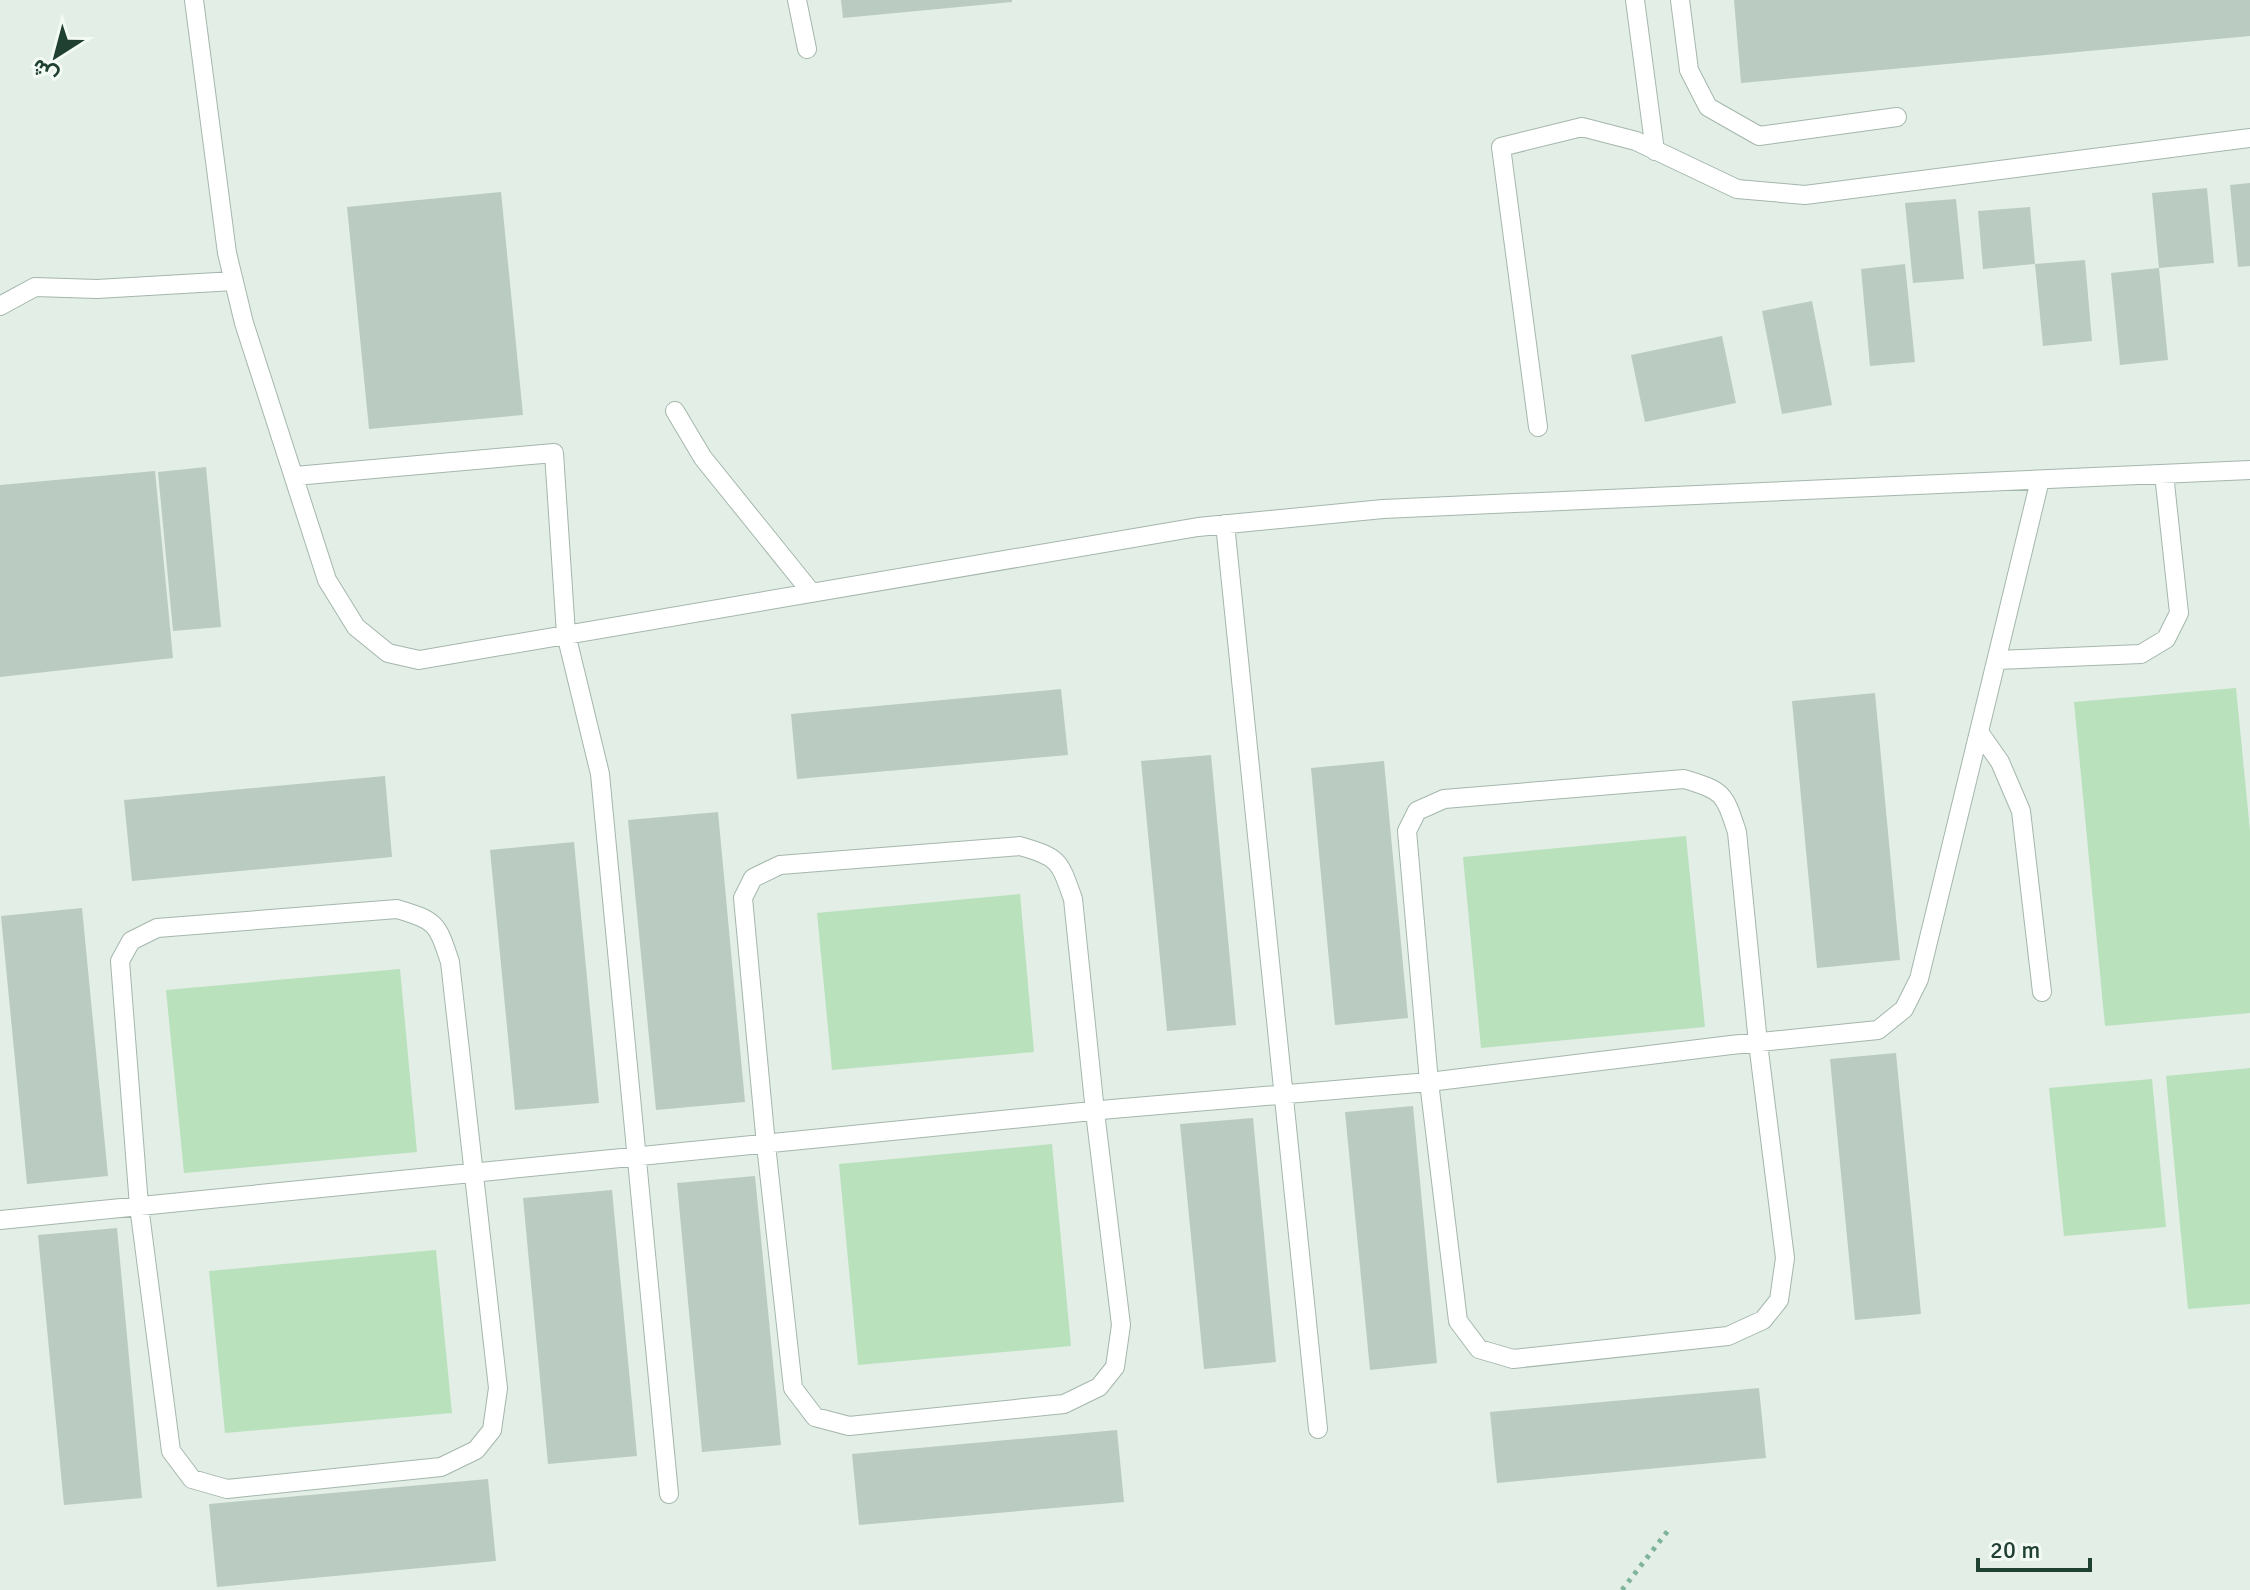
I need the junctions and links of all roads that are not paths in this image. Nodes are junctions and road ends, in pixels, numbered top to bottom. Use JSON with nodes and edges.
{"nodes":[{"id":1,"x":194,"y":0,"type":"edge"},
{"id":2,"x":797,"y":0,"type":"edge"},
{"id":3,"x":1635,"y":0,"type":"edge"},
{"id":4,"x":1680,"y":0,"type":"edge"},
{"id":5,"x":807,"y":49,"type":"dead end"},
{"id":6,"x":1897,"y":117,"type":"dead end"},
{"id":7,"x":2250,"y":138,"type":"edge"},
{"id":8,"x":1655,"y":151,"type":"junction"},
{"id":9,"x":234,"y":281,"type":"junction"},
{"id":10,"x":0,"y":306,"type":"edge"},
{"id":11,"x":675,"y":411,"type":"dead end"},
{"id":12,"x":1538,"y":427,"type":"dead end"},
{"id":13,"x":2250,"y":470,"type":"edge"},
{"id":14,"x":2164,"y":474,"type":"junction"},
{"id":15,"x":295,"y":476,"type":"junction"},
{"id":16,"x":2040,"y":480,"type":"junction"},
{"id":17,"x":1225,"y":524,"type":"junction"},
{"id":18,"x":811,"y":592,"type":"junction"},
{"id":19,"x":566,"y":634,"type":"junction"},
{"id":20,"x":1997,"y":660,"type":"junction"},
{"id":21,"x":1979,"y":732,"type":"junction"},
{"id":22,"x":2042,"y":992,"type":"dead end"},
{"id":23,"x":1758,"y":1043,"type":"junction"},
{"id":24,"x":1429,"y":1082,"type":"junction"},
{"id":25,"x":1282,"y":1095,"type":"junction"},
{"id":26,"x":1095,"y":1112,"type":"junction"},
{"id":27,"x":766,"y":1145,"type":"junction"},
{"id":28,"x":637,"y":1157,"type":"junction"},
{"id":29,"x":475,"y":1172,"type":"junction"},
{"id":30,"x":139,"y":1206,"type":"junction"},
{"id":31,"x":0,"y":1220,"type":"edge"},
{"id":32,"x":1318,"y":1429,"type":"dead end"},
{"id":33,"x":669,"y":1494,"type":"dead end"}],
"edges":[{"from":1,"to":9,"type":"lane"},
{"from":2,"to":5,"type":"lane"},
{"from":3,"to":8,"type":"lane"},
{"from":4,"to":6,"type":"lane"},
{"from":7,"to":8,"type":"lane"},
{"from":8,"to":12,"type":"lane"},
{"from":9,"to":10,"type":"lane"},
{"from":9,"to":15,"type":"lane"},
{"from":11,"to":18,"type":"lane"},
{"from":13,"to":14,"type":"lane"},
{"from":14,"to":16,"type":"lane"},
{"from":14,"to":20,"type":"lane"},
{"from":15,"to":19,"type":"lane"},
{"from":15,"to":19,"type":"lane"},
{"from":16,"to":17,"type":"lane"},
{"from":16,"to":20,"type":"lane"},
{"from":17,"to":18,"type":"lane"},
{"from":17,"to":25,"type":"lane"},
{"from":18,"to":19,"type":"lane"},
{"from":19,"to":28,"type":"lane"},
{"from":20,"to":21,"type":"lane"},
{"from":21,"to":22,"type":"lane"},
{"from":21,"to":23,"type":"lane"},
{"from":23,"to":24,"type":"lane"},
{"from":23,"to":24,"type":"lane"},
{"from":23,"to":24,"type":"lane"},
{"from":24,"to":25,"type":"lane"},
{"from":25,"to":26,"type":"lane"},
{"from":25,"to":32,"type":"lane"},
{"from":26,"to":27,"type":"lane"},
{"from":26,"to":27,"type":"lane"},
{"from":26,"to":27,"type":"lane"},
{"from":27,"to":28,"type":"lane"},
{"from":28,"to":29,"type":"lane"},
{"from":28,"to":33,"type":"lane"},
{"from":29,"to":30,"type":"lane"},
{"from":29,"to":30,"type":"lane"},
{"from":29,"to":30,"type":"lane"},
{"from":30,"to":31,"type":"lane"}]}
